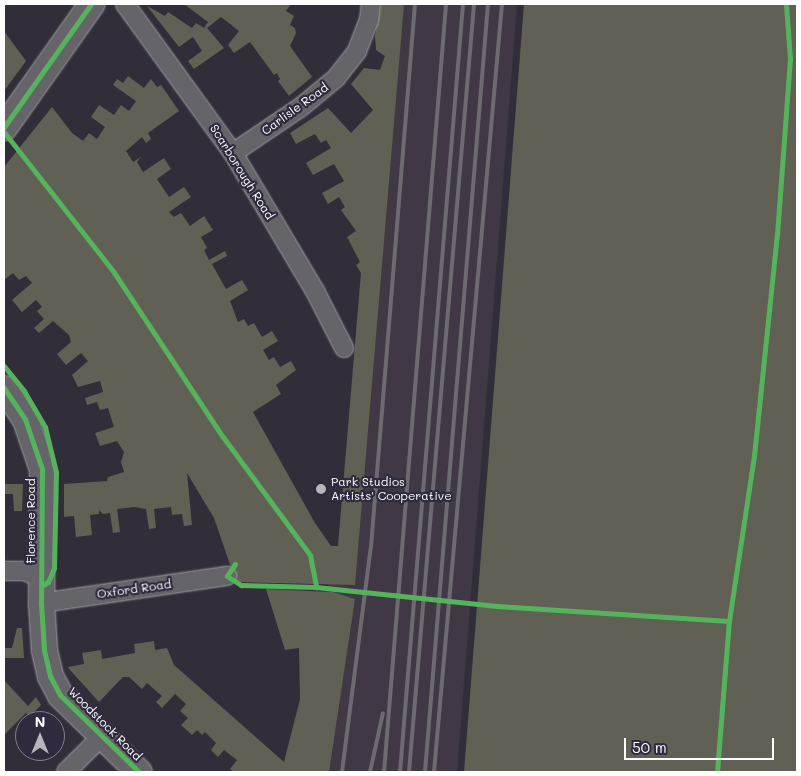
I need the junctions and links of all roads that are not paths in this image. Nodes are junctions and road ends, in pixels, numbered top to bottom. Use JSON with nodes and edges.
{"nodes":[{"id":1,"x":91,"y":4,"type":"edge"},
{"id":2,"x":125,"y":4,"type":"edge"},
{"id":3,"x":371,"y":4,"type":"edge"},
{"id":4,"x":4,"y":127,"type":"edge"},
{"id":5,"x":233,"y":154,"type":"junction"},
{"id":6,"x":344,"y":348,"type":"dead end"},
{"id":7,"x":4,"y":388,"type":"edge"},
{"id":8,"x":4,"y":571,"type":"edge"},
{"id":9,"x":226,"y":576,"type":"dead end"},
{"id":10,"x":41,"y":578,"type":"junction"},
{"id":11,"x":41,"y":603,"type":"junction"},
{"id":12,"x":102,"y":736,"type":"junction"},
{"id":13,"x":66,"y":772,"type":"edge"},
{"id":14,"x":139,"y":772,"type":"edge"}],
"edges":[{"from":1,"to":4,"type":"main road"},
{"from":2,"to":5,"type":"street","name":"Scarborough Road"},
{"from":3,"to":5,"type":"street","name":"Carlisle Road"},
{"from":5,"to":6,"type":"street","name":"Scarborough Road"},
{"from":7,"to":10,"type":"main road","name":"Florence Road"},
{"from":8,"to":10,"type":"street"},
{"from":9,"to":11,"type":"street","name":"Oxford Road"},
{"from":10,"to":11,"type":"main road","name":"Florence Road"},
{"from":11,"to":12,"type":"main road","name":"Woodstock Road"},
{"from":12,"to":13,"type":"street"},
{"from":12,"to":14,"type":"main road","name":"Woodstock Road"}]}
